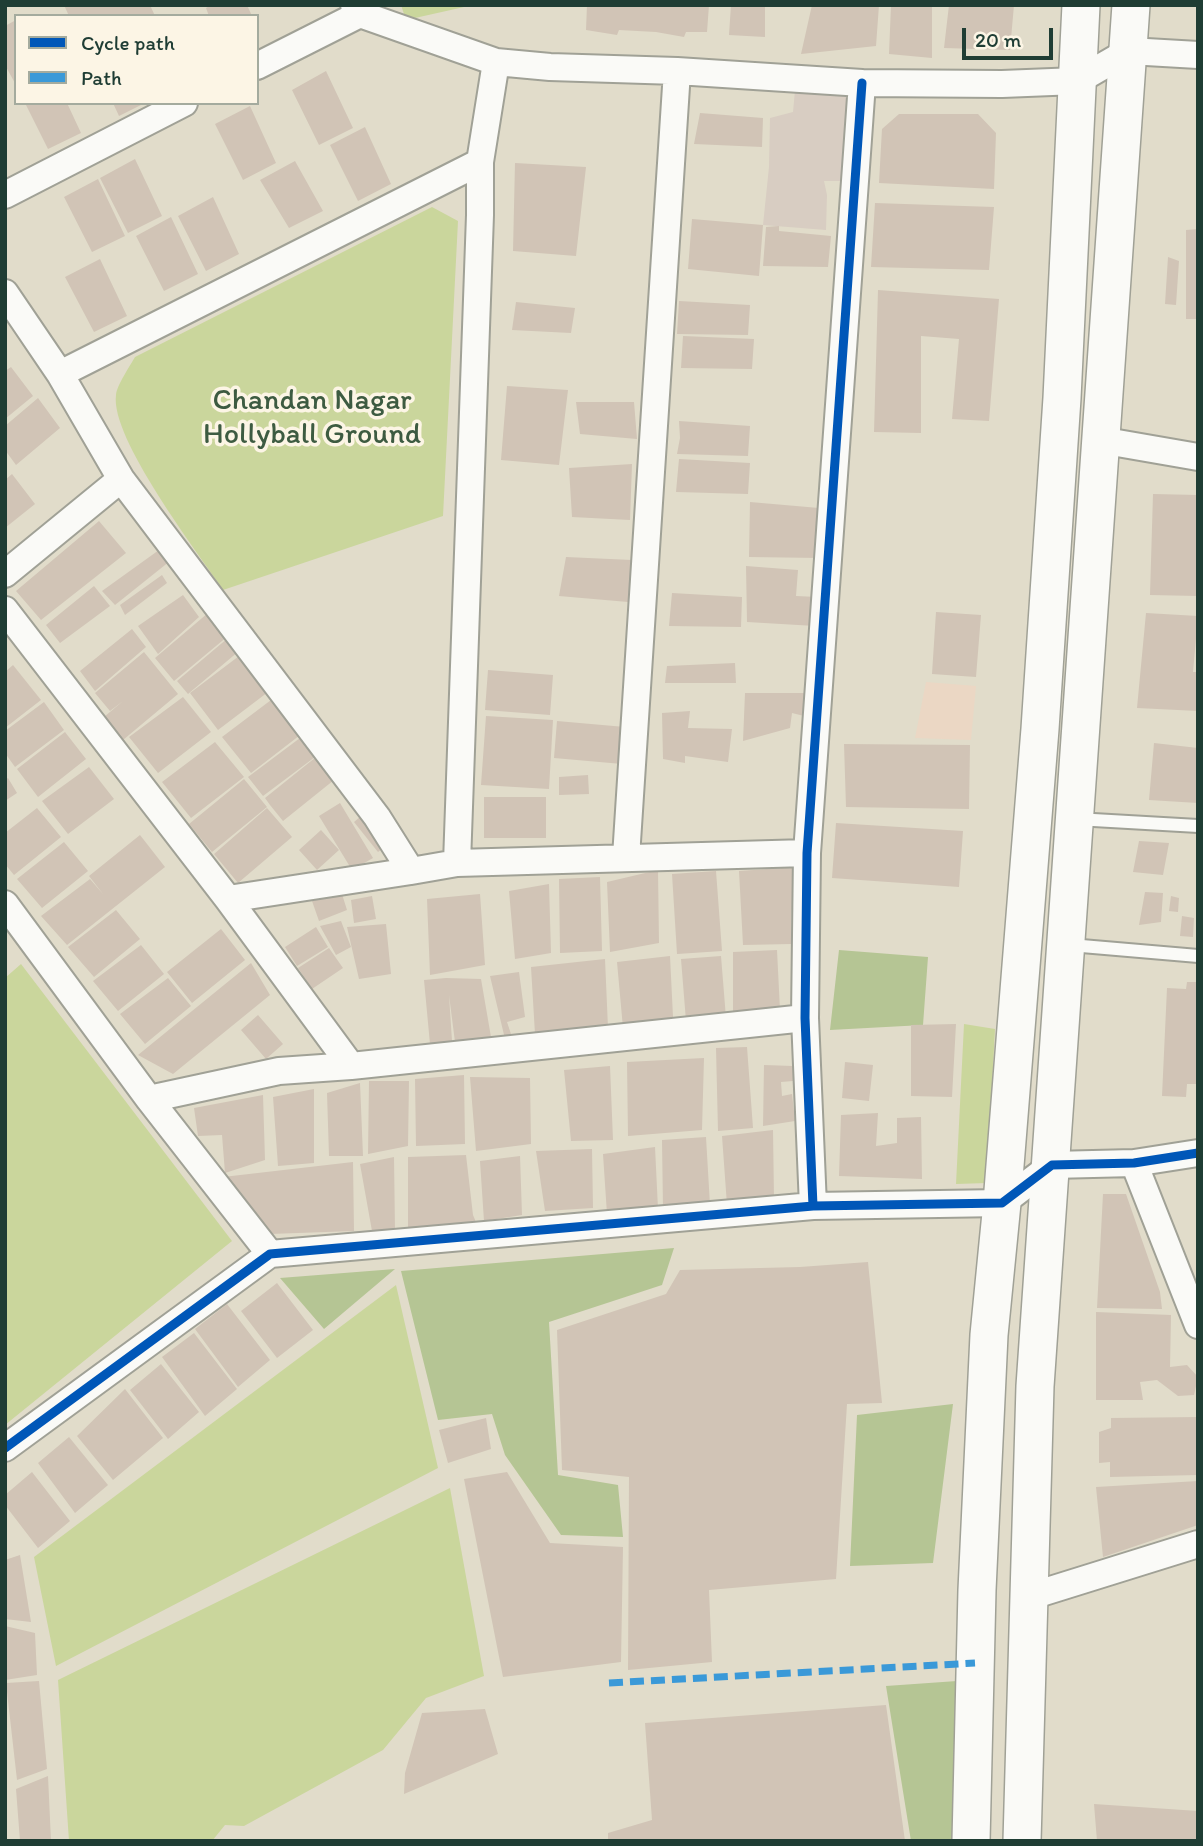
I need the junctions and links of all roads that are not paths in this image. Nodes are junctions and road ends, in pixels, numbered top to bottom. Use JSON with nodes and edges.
{"nodes":[{"id":1,"x":1081,"y":5,"type":"edge"},
{"id":2,"x":1131,"y":5,"type":"edge"},
{"id":3,"x":357,"y":10,"type":"edge"},
{"id":4,"x":1129,"y":51,"type":"junction"},
{"id":5,"x":1198,"y":55,"type":"edge"},
{"id":6,"x":496,"y":62,"type":"junction"},
{"id":7,"x":259,"y":65,"type":"edge"},
{"id":8,"x":677,"y":71,"type":"junction"},
{"id":9,"x":1077,"y":81,"type":"junction"},
{"id":10,"x":862,"y":83,"type":"junction"},
{"id":11,"x":180,"y":105,"type":"edge"},
{"id":12,"x":480,"y":162,"type":"junction"},
{"id":13,"x":5,"y":195,"type":"edge"},
{"id":14,"x":5,"y":293,"type":"edge"},
{"id":15,"x":60,"y":374,"type":"junction"},
{"id":16,"x":1100,"y":440,"type":"junction"},
{"id":17,"x":1198,"y":457,"type":"edge"},
{"id":18,"x":121,"y":479,"type":"junction"},
{"id":19,"x":5,"y":574,"type":"edge"},
{"id":20,"x":5,"y":610,"type":"edge"},
{"id":21,"x":1075,"y":819,"type":"junction"},
{"id":22,"x":1198,"y":825,"type":"edge"},
{"id":23,"x":807,"y":853,"type":"junction"},
{"id":24,"x":626,"y":857,"type":"junction"},
{"id":25,"x":457,"y":863,"type":"junction"},
{"id":26,"x":411,"y":872,"type":"junction"},
{"id":27,"x":228,"y":899,"type":"junction"},
{"id":28,"x":5,"y":904,"type":"edge"},
{"id":29,"x":1066,"y":945,"type":"junction"},
{"id":30,"x":1198,"y":956,"type":"edge"},
{"id":31,"x":805,"y":1018,"type":"junction"},
{"id":32,"x":351,"y":1066,"type":"junction"},
{"id":33,"x":149,"y":1099,"type":"junction"},
{"id":34,"x":1198,"y":1153,"type":"edge"},
{"id":35,"x":1134,"y":1163,"type":"junction"},
{"id":36,"x":1052,"y":1165,"type":"junction"},
{"id":37,"x":1002,"y":1203,"type":"junction"},
{"id":38,"x":813,"y":1206,"type":"junction"},
{"id":39,"x":270,"y":1254,"type":"junction"},
{"id":40,"x":1198,"y":1325,"type":"edge"},
{"id":41,"x":5,"y":1448,"type":"edge"},
{"id":42,"x":1198,"y":1544,"type":"edge"},
{"id":43,"x":1028,"y":1597,"type":"junction"},
{"id":44,"x":971,"y":1841,"type":"edge"},
{"id":45,"x":1022,"y":1841,"type":"edge"}],
"edges":[{"from":1,"to":9,"type":"main road"},
{"from":2,"to":4,"type":"main road"},
{"from":3,"to":6,"type":"street"},
{"from":3,"to":7,"type":"street"},
{"from":4,"to":5,"type":"street"},
{"from":4,"to":9,"type":"street"},
{"from":4,"to":16,"type":"main road"},
{"from":6,"to":8,"type":"street"},
{"from":6,"to":12,"type":"street"},
{"from":8,"to":10,"type":"street"},
{"from":8,"to":24,"type":"street"},
{"from":9,"to":10,"type":"street"},
{"from":9,"to":37,"type":"main road"},
{"from":10,"to":23,"type":"street"},
{"from":11,"to":13,"type":"street"},
{"from":12,"to":15,"type":"street"},
{"from":12,"to":25,"type":"street"},
{"from":14,"to":15,"type":"street"},
{"from":15,"to":18,"type":"street"},
{"from":16,"to":17,"type":"street"},
{"from":16,"to":21,"type":"main road"},
{"from":18,"to":19,"type":"street"},
{"from":18,"to":26,"type":"street"},
{"from":20,"to":27,"type":"street"},
{"from":21,"to":22,"type":"lane"},
{"from":21,"to":29,"type":"main road"},
{"from":23,"to":24,"type":"street"},
{"from":23,"to":31,"type":"street"},
{"from":24,"to":25,"type":"street"},
{"from":25,"to":26,"type":"street"},
{"from":26,"to":27,"type":"street"},
{"from":27,"to":32,"type":"street"},
{"from":28,"to":33,"type":"street"},
{"from":29,"to":30,"type":"lane"},
{"from":29,"to":36,"type":"main road"},
{"from":31,"to":32,"type":"street"},
{"from":31,"to":38,"type":"street"},
{"from":32,"to":33,"type":"street"},
{"from":33,"to":39,"type":"street"},
{"from":34,"to":35,"type":"street"},
{"from":35,"to":36,"type":"street"},
{"from":35,"to":40,"type":"street"},
{"from":36,"to":37,"type":"street"},
{"from":36,"to":43,"type":"main road"},
{"from":37,"to":38,"type":"street"},
{"from":37,"to":44,"type":"main road"},
{"from":38,"to":39,"type":"street"},
{"from":39,"to":41,"type":"street"},
{"from":42,"to":43,"type":"street"},
{"from":43,"to":45,"type":"main road"}]}
